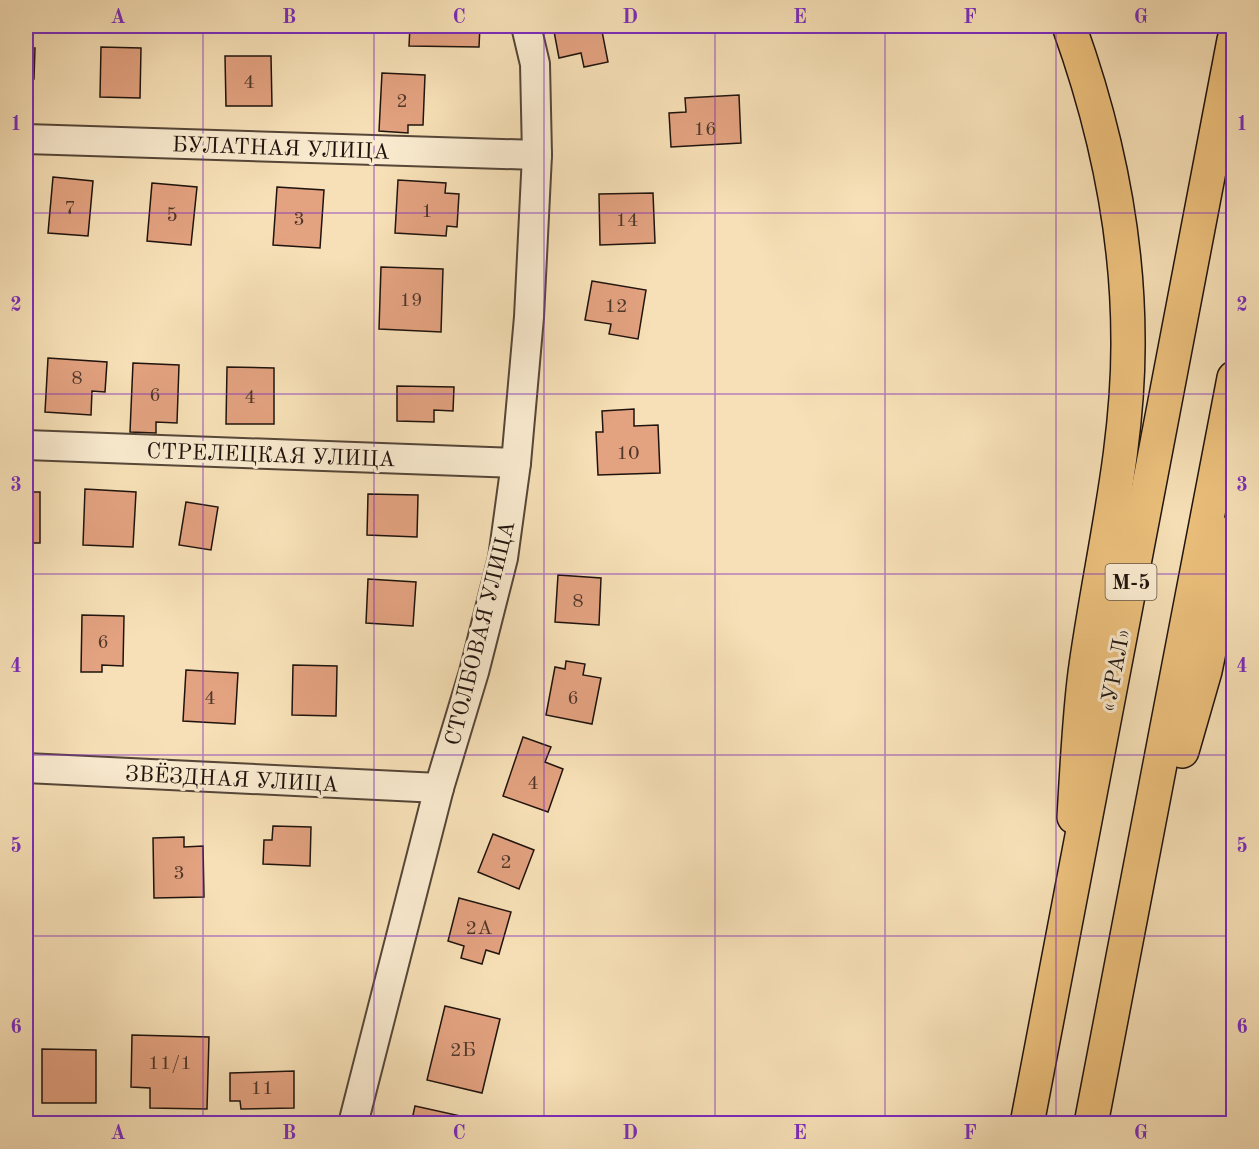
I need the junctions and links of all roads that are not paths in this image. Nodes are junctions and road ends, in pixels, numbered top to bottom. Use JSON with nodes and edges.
{"nodes":[{"id":1,"x":526,"y":26,"type":"edge"},
{"id":2,"x":1069,"y":26,"type":"edge"},
{"id":3,"x":1233,"y":40,"type":"edge"},
{"id":4,"x":26,"y":139,"type":"edge"},
{"id":5,"x":537,"y":155,"type":"junction"},
{"id":6,"x":1233,"y":378,"type":"edge"},
{"id":7,"x":26,"y":445,"type":"edge"},
{"id":8,"x":516,"y":464,"type":"junction"},
{"id":9,"x":1233,"y":531,"type":"edge"},
{"id":10,"x":26,"y":768,"type":"edge"},
{"id":11,"x":439,"y":788,"type":"junction"},
{"id":12,"x":1064,"y":930,"type":"junction"},
{"id":13,"x":1127,"y":937,"type":"junction"},
{"id":14,"x":353,"y":1124,"type":"edge"},
{"id":15,"x":1027,"y":1124,"type":"edge"},
{"id":16,"x":1091,"y":1124,"type":"edge"}],
"edges":[{"from":1,"to":5,"type":"street","name":"СТОЛБОВАЯ УЛИЦА"},
{"from":2,"to":12,"type":"main road"},
{"from":3,"to":12,"type":"main road","name":"«УРАЛ»","number":"М-5"},
{"from":4,"to":5,"type":"street","name":"БУЛАТНАЯ УЛИЦА"},
{"from":5,"to":8,"type":"street","name":"СТОЛБОВАЯ УЛИЦА"},
{"from":6,"to":13,"type":"main road"},
{"from":7,"to":8,"type":"street","name":"СТРЕЛЕЦКАЯ УЛИЦА"},
{"from":8,"to":11,"type":"street","name":"СТОЛБОВАЯ УЛИЦА"},
{"from":9,"to":13,"type":"main road"},
{"from":10,"to":11,"type":"street","name":"ЗВЁЗДНАЯ УЛИЦА"},
{"from":11,"to":14,"type":"street","name":"СТОЛБОВАЯ УЛИЦА"},
{"from":12,"to":15,"type":"main road","name":"«УРАЛ»","number":"М-5"},
{"from":13,"to":16,"type":"main road"}]}
